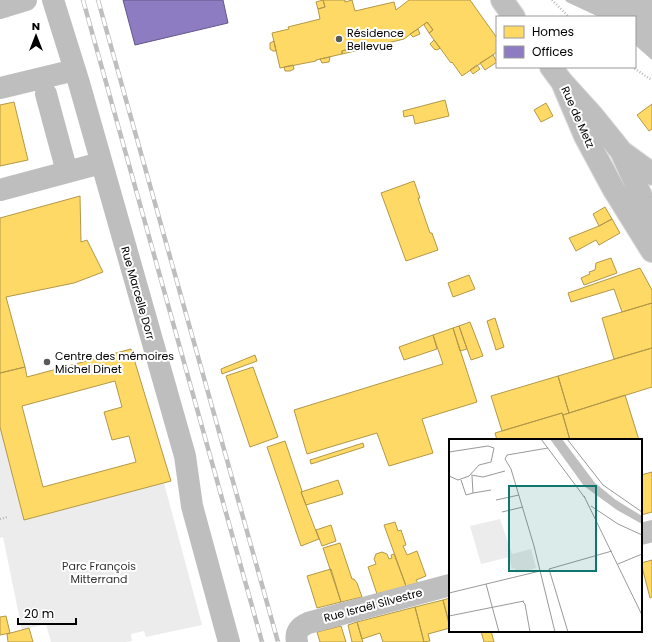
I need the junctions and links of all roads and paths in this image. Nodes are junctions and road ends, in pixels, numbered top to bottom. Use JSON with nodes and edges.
{"nodes":[{"id":1,"x":26,"y":0,"type":"edge"},
{"id":2,"x":54,"y":0,"type":"edge"},
{"id":3,"x":502,"y":0,"type":"edge"},
{"id":4,"x":552,"y":0,"type":"edge"},
{"id":5,"x":0,"y":8,"type":"edge"},
{"id":6,"x":513,"y":16,"type":"edge"},
{"id":7,"x":568,"y":16,"type":"edge"},
{"id":8,"x":634,"y":68,"type":"edge"},
{"id":9,"x":556,"y":75,"type":"edge"},
{"id":10,"x":77,"y":77,"type":"junction"},
{"id":11,"x":652,"y":80,"type":"edge"},
{"id":12,"x":0,"y":88,"type":"edge"},
{"id":13,"x":46,"y":94,"type":"dead end"},
{"id":14,"x":621,"y":151,"type":"junction"},
{"id":15,"x":599,"y":162,"type":"junction"},
{"id":16,"x":101,"y":163,"type":"junction"},
{"id":17,"x":67,"y":172,"type":"junction"},
{"id":18,"x":652,"y":174,"type":"edge"},
{"id":19,"x":0,"y":190,"type":"edge"},
{"id":20,"x":650,"y":229,"type":"edge"},
{"id":21,"x":7,"y":517,"type":"dead end"},
{"id":22,"x":0,"y":519,"type":"edge"},
{"id":23,"x":652,"y":531,"type":"edge"},
{"id":24,"x":642,"y":534,"type":"edge"},
{"id":25,"x":449,"y":585,"type":"edge"},
{"id":26,"x":298,"y":636,"type":"edge"},
{"id":27,"x":229,"y":642,"type":"edge"}],
"edges":[{"from":1,"to":5,"type":"street"},
{"from":2,"to":10,"type":"street","name":"Rue Marcelle Dorr"},
{"from":3,"to":6,"type":"street"},
{"from":4,"to":7,"type":"path"},
{"from":8,"to":11,"type":"path"},
{"from":9,"to":14,"type":"street","name":"Rue de Metz"},
{"from":9,"to":15,"type":"street","name":"Rue de Metz"},
{"from":10,"to":12,"type":"street"},
{"from":10,"to":16,"type":"street","name":"Rue Marcelle Dorr"},
{"from":13,"to":17,"type":"street"},
{"from":14,"to":15,"type":"street"},
{"from":14,"to":18,"type":"street"},
{"from":14,"to":20,"type":"street","name":"Rue de Metz"},
{"from":15,"to":20,"type":"street","name":"Rue de Metz"},
{"from":16,"to":17,"type":"street"},
{"from":16,"to":27,"type":"street","name":"Rue Marcelle Dorr"},
{"from":17,"to":19,"type":"street"},
{"from":21,"to":22,"type":"path"},
{"from":23,"to":24,"type":"street"},
{"from":25,"to":26,"type":"street","name":"Rue Israël Silvestre"}]}
